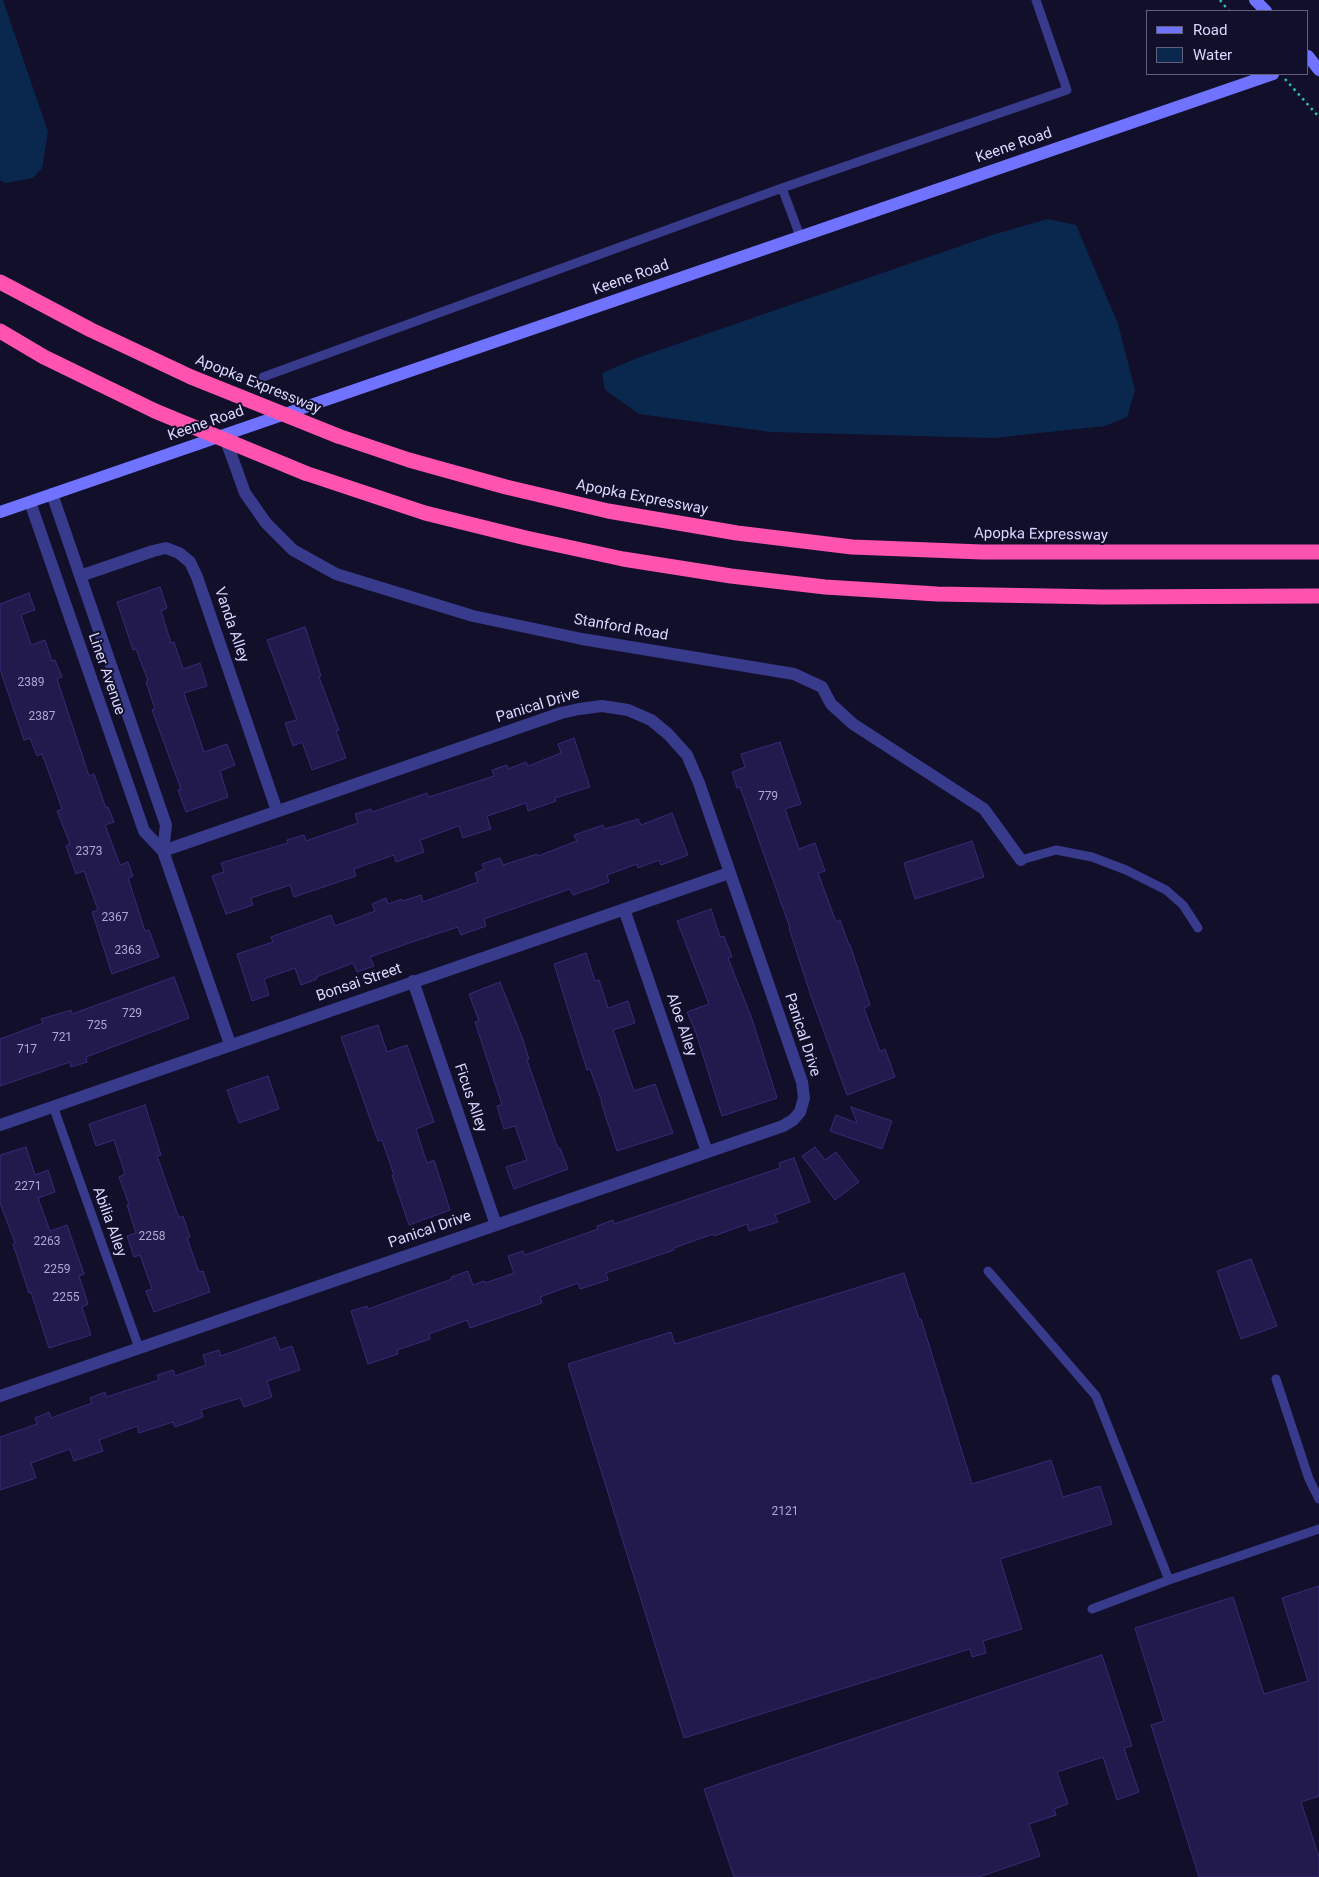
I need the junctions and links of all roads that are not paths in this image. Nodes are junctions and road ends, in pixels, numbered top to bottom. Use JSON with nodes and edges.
{"nodes":[{"id":1,"x":1036,"y":0,"type":"edge"},
{"id":2,"x":1255,"y":0,"type":"edge"},
{"id":3,"x":1265,"y":10,"type":"edge"},
{"id":4,"x":1270,"y":75,"type":"edge"},
{"id":5,"x":782,"y":188,"type":"junction"},
{"id":6,"x":800,"y":236,"type":"junction"},
{"id":7,"x":0,"y":282,"type":"edge"},
{"id":8,"x":0,"y":331,"type":"edge"},
{"id":9,"x":263,"y":377,"type":"dead end"},
{"id":10,"x":224,"y":435,"type":"junction"},
{"id":11,"x":52,"y":494,"type":"junction"},
{"id":12,"x":30,"y":502,"type":"junction"},
{"id":13,"x":0,"y":512,"type":"edge"},
{"id":14,"x":1319,"y":552,"type":"edge"},
{"id":15,"x":80,"y":576,"type":"junction"},
{"id":16,"x":1319,"y":596,"type":"edge"},
{"id":17,"x":277,"y":811,"type":"junction"},
{"id":18,"x":163,"y":851,"type":"junction"},
{"id":19,"x":1021,"y":860,"type":"joint"},
{"id":20,"x":730,"y":873,"type":"junction"},
{"id":21,"x":624,"y":909,"type":"junction"},
{"id":22,"x":1198,"y":928,"type":"dead end"},
{"id":23,"x":413,"y":981,"type":"junction"},
{"id":24,"x":230,"y":1044,"type":"junction"},
{"id":25,"x":54,"y":1106,"type":"junction"},
{"id":26,"x":0,"y":1125,"type":"edge"},
{"id":27,"x":707,"y":1152,"type":"junction"},
{"id":28,"x":496,"y":1225,"type":"junction"},
{"id":29,"x":988,"y":1271,"type":"dead end"},
{"id":30,"x":139,"y":1348,"type":"junction"},
{"id":31,"x":1276,"y":1379,"type":"dead end"},
{"id":32,"x":0,"y":1396,"type":"edge"},
{"id":33,"x":1319,"y":1499,"type":"edge"},
{"id":34,"x":1319,"y":1529,"type":"edge"},
{"id":35,"x":1168,"y":1580,"type":"junction"},
{"id":36,"x":1092,"y":1608,"type":"dead end"}],
"edges":[{"from":1,"to":5,"type":"lane"},
{"from":2,"to":3,"type":"main road"},
{"from":4,"to":6,"type":"main road","name":"Keene Road"},
{"from":5,"to":6,"type":"lane"},
{"from":5,"to":9,"type":"lane"},
{"from":6,"to":10,"type":"main road","name":"Keene Road"},
{"from":7,"to":14,"type":"highway","name":"Apopka Expressway","bridge":true},
{"from":8,"to":16,"type":"highway","bridge":true},
{"from":10,"to":11,"type":"main road","name":"Keene Road"},
{"from":10,"to":19,"type":"street","name":"Stanford Road"},
{"from":11,"to":12,"type":"main road","name":"Keene Road"},
{"from":11,"to":15,"type":"street","name":"Liner Avenue"},
{"from":12,"to":13,"type":"main road","name":"Keene Road"},
{"from":12,"to":18,"type":"street","name":"Liner Avenue"},
{"from":15,"to":17,"type":"street","name":"Vanda Alley"},
{"from":15,"to":18,"type":"street","name":"Liner Avenue"},
{"from":17,"to":18,"type":"street","name":"Panical Drive"},
{"from":17,"to":20,"type":"street","name":"Panical Drive"},
{"from":18,"to":24,"type":"street","name":"Liner Avenue"},
{"from":19,"to":22,"type":"lane"},
{"from":20,"to":21,"type":"street","name":"Bonsai Street"},
{"from":20,"to":27,"type":"street","name":"Panical Drive"},
{"from":21,"to":23,"type":"street","name":"Bonsai Street"},
{"from":21,"to":27,"type":"street","name":"Aloe Alley"},
{"from":23,"to":24,"type":"street","name":"Bonsai Street"},
{"from":23,"to":28,"type":"street","name":"Ficus Alley"},
{"from":24,"to":25,"type":"street","name":"Bonsai Street"},
{"from":25,"to":26,"type":"street","name":"Bonsai Street"},
{"from":25,"to":30,"type":"lane","name":"Abilia Alley"},
{"from":27,"to":28,"type":"street","name":"Panical Drive"},
{"from":28,"to":30,"type":"street","name":"Panical Drive"},
{"from":29,"to":35,"type":"lane"},
{"from":30,"to":32,"type":"street","name":"Panical Drive"},
{"from":31,"to":33,"type":"lane"},
{"from":34,"to":35,"type":"lane"},
{"from":35,"to":36,"type":"lane"}]}
